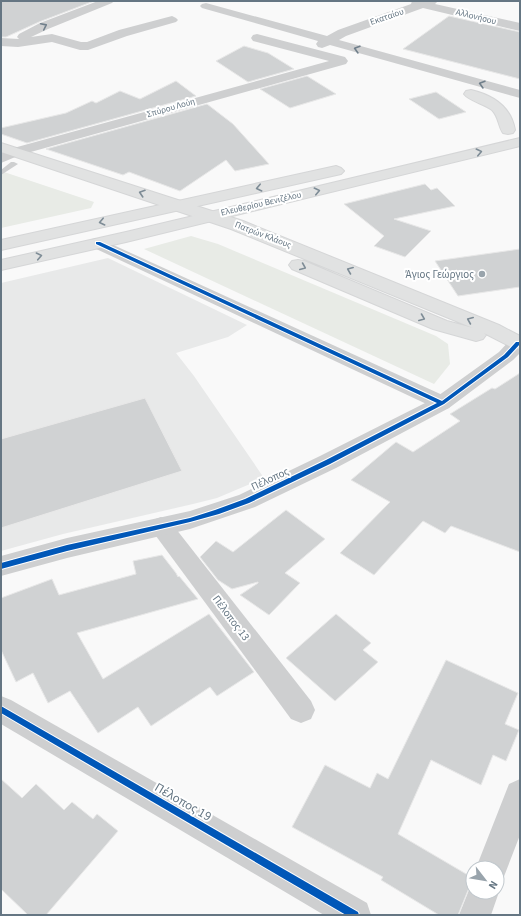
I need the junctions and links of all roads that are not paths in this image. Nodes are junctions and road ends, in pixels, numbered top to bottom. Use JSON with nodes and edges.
{"nodes":[{"id":1,"x":108,"y":1,"type":"edge"},
{"id":2,"x":409,"y":1,"type":"edge"},
{"id":3,"x":428,"y":3,"type":"edge"},
{"id":4,"x":206,"y":6,"type":"dead end"},
{"id":5,"x":172,"y":20,"type":"dead end"},
{"id":6,"x":520,"y":28,"type":"edge"},
{"id":7,"x":257,"y":38,"type":"dead end"},
{"id":8,"x":328,"y":41,"type":"junction"},
{"id":9,"x":1,"y":42,"type":"edge"},
{"id":10,"x":14,"y":43,"type":"junction"},
{"id":11,"x":310,"y":52,"type":"junction"},
{"id":12,"x":1,"y":56,"type":"edge"},
{"id":13,"x":342,"y":60,"type":"junction"},
{"id":14,"x":357,"y":64,"type":"dead end"},
{"id":15,"x":456,"y":90,"type":"dead end"},
{"id":16,"x":471,"y":94,"type":"junction"},
{"id":17,"x":520,"y":94,"type":"edge"},
{"id":18,"x":509,"y":104,"type":"dead end"},
{"id":19,"x":514,"y":129,"type":"edge"},
{"id":20,"x":492,"y":134,"type":"dead end"},
{"id":21,"x":520,"y":142,"type":"edge"},
{"id":22,"x":7,"y":156,"type":"edge"},
{"id":23,"x":349,"y":168,"type":"dead end"},
{"id":24,"x":1,"y":173,"type":"edge"},
{"id":25,"x":179,"y":205,"type":"junction"},
{"id":26,"x":154,"y":210,"type":"junction"},
{"id":27,"x":210,"y":216,"type":"junction"},
{"id":28,"x":189,"y":221,"type":"junction"},
{"id":29,"x":98,"y":243,"type":"junction"},
{"id":30,"x":1,"y":245,"type":"edge"},
{"id":31,"x":1,"y":265,"type":"edge"},
{"id":32,"x":519,"y":343,"type":"edge"},
{"id":33,"x":442,"y":403,"type":"junction"},
{"id":34,"x":161,"y":526,"type":"junction"},
{"id":35,"x":1,"y":566,"type":"edge"},
{"id":36,"x":1,"y":709,"type":"edge"},
{"id":37,"x":301,"y":710,"type":"dead end"},
{"id":38,"x":520,"y":794,"type":"edge"},
{"id":39,"x":495,"y":860,"type":"edge"},
{"id":40,"x":480,"y":900,"type":"edge"},
{"id":41,"x":355,"y":915,"type":"edge"},
{"id":42,"x":475,"y":915,"type":"edge"}],
"edges":[{"from":10,"to":1,"type":"street","one_way":true},
{"from":2,"to":3,"type":"street","name":"Αλλονήσου"},
{"from":3,"to":6,"type":"street","name":"Αλλονήσου"},
{"from":3,"to":8,"type":"street","name":"Εκαταίου"},
{"from":4,"to":8,"type":"street"},
{"from":5,"to":10,"type":"street"},
{"from":7,"to":11,"type":"street"},
{"from":8,"to":11,"type":"street","name":"Εκαταίου"},
{"from":17,"to":8,"type":"street","one_way":true},
{"from":9,"to":10,"type":"street"},
{"from":10,"to":12,"type":"street"},
{"from":11,"to":13,"type":"street"},
{"from":13,"to":14,"type":"street"},
{"from":13,"to":22,"type":"street","name":"Σπύρου Λούη"},
{"from":15,"to":16,"type":"street"},
{"from":16,"to":18,"type":"street"},
{"from":16,"to":19,"type":"main road"},
{"from":19,"to":20,"type":"main road"},
{"from":27,"to":21,"type":"main road","name":"Ελευθερίου Βενιζέλου","one_way":true},
{"from":22,"to":24,"type":"lane"},
{"from":25,"to":22,"type":"main road","name":"Πατρών Κλάους","one_way":true},
{"from":22,"to":26,"type":"main road","name":"Πατρών Κλάους"},
{"from":23,"to":25,"type":"main road","name":"Ελευθερίου Βενιζέλου","one_way":true},
{"from":25,"to":26,"type":"main road","name":"Ελευθερίου Βενιζέλου"},
{"from":25,"to":27,"type":"main road","name":"Πατρών Κλάους"},
{"from":26,"to":28,"type":"main road","name":"Πατρών Κλάους"},
{"from":26,"to":30,"type":"main road","name":"Ελευθερίου Βενιζέλου","one_way":true},
{"from":27,"to":28,"type":"main road","name":"Ελευθερίου Βενιζέλου"},
{"from":32,"to":27,"type":"main road","name":"Πατρών Κλάους","one_way":true},
{"from":28,"to":29,"type":"main road","name":"Ελευθερίου Βενιζέλου"},
{"from":28,"to":32,"type":"main road","name":"Πατρών Κλάους","one_way":true},
{"from":31,"to":29,"type":"main road","name":"Ελευθερίου Βενιζέλου","one_way":true},
{"from":29,"to":33,"type":"street"},
{"from":32,"to":33,"type":"street","name":"Πέλοπος"},
{"from":33,"to":34,"type":"street","name":"Πέλοπος"},
{"from":34,"to":35,"type":"street","name":"Πέλοπος"},
{"from":34,"to":37,"type":"street","name":"Πέλοπος 13"},
{"from":36,"to":41,"type":"street","name":"Πέλοπος 19"},
{"from":38,"to":39,"type":"street"},
{"from":40,"to":42,"type":"street"}]}
